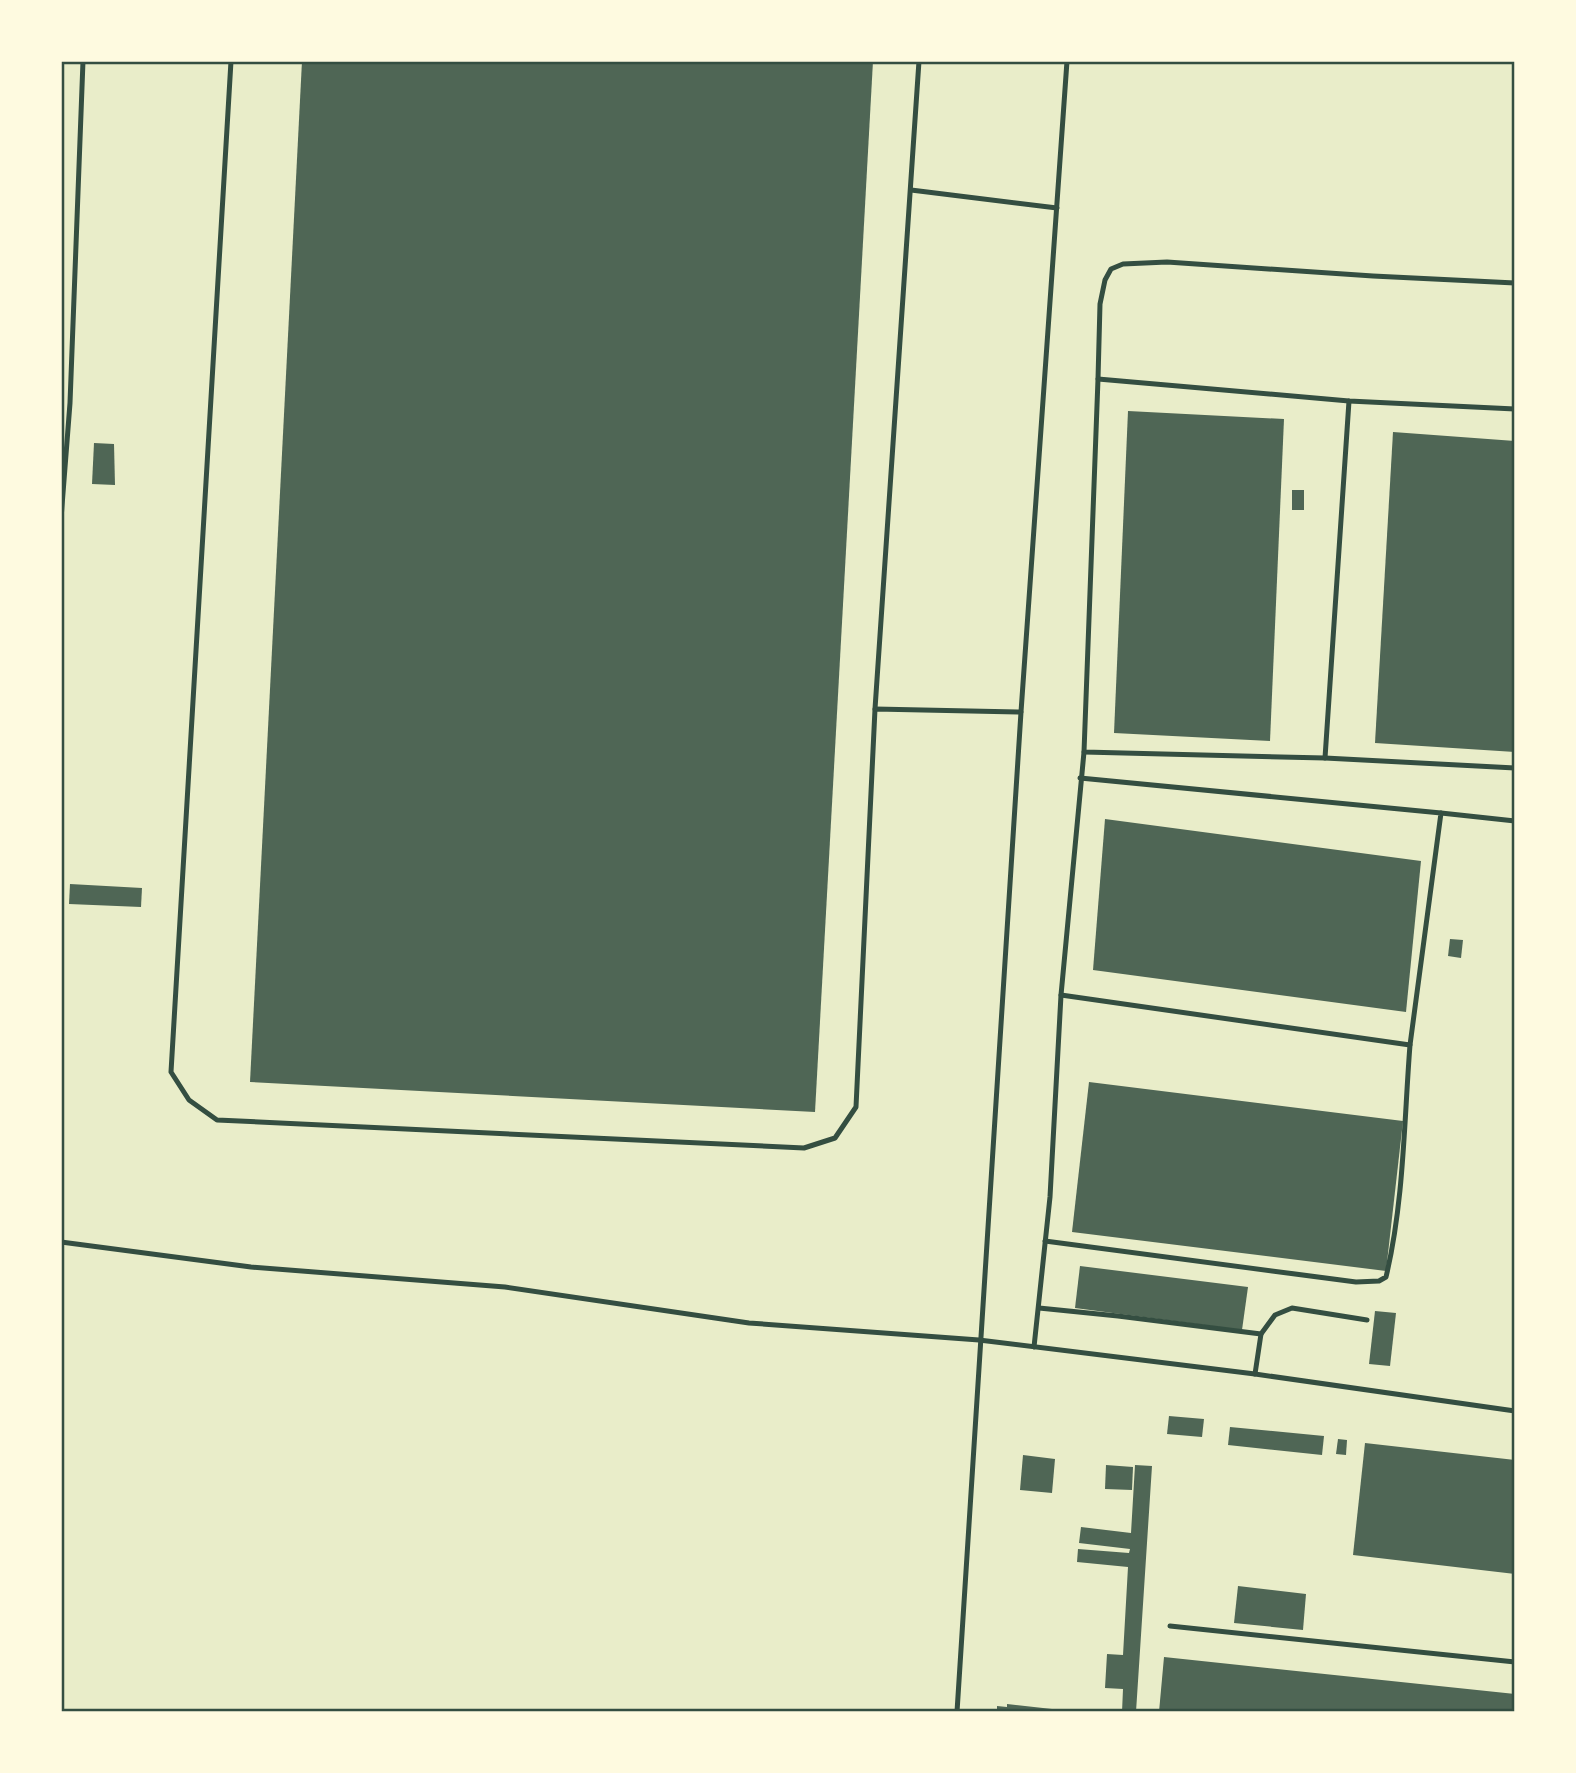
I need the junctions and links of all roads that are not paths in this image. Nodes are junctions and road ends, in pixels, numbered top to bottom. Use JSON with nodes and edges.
{"nodes":[{"id":1,"x":83,"y":61,"type":"edge"},
{"id":2,"x":231,"y":61,"type":"edge"},
{"id":3,"x":919,"y":61,"type":"edge"},
{"id":4,"x":1067,"y":61,"type":"edge"},
{"id":5,"x":911,"y":190,"type":"junction"},
{"id":6,"x":1057,"y":208,"type":"junction"},
{"id":7,"x":1515,"y":283,"type":"edge"},
{"id":8,"x":1098,"y":379,"type":"junction"},
{"id":9,"x":1349,"y":401,"type":"junction"},
{"id":10,"x":1515,"y":409,"type":"edge"},
{"id":11,"x":61,"y":519,"type":"edge"},
{"id":12,"x":875,"y":709,"type":"junction"},
{"id":13,"x":1021,"y":712,"type":"junction"},
{"id":14,"x":1084,"y":752,"type":"junction"},
{"id":15,"x":1325,"y":758,"type":"junction"},
{"id":16,"x":1515,"y":768,"type":"edge"},
{"id":17,"x":1080,"y":778,"type":"junction"},
{"id":18,"x":1441,"y":813,"type":"junction"},
{"id":19,"x":1515,"y":821,"type":"edge"},
{"id":20,"x":1061,"y":995,"type":"junction"},
{"id":21,"x":1410,"y":1045,"type":"junction"},
{"id":22,"x":1045,"y":1241,"type":"junction"},
{"id":23,"x":61,"y":1242,"type":"edge"},
{"id":24,"x":1039,"y":1308,"type":"junction"},
{"id":25,"x":1367,"y":1320,"type":"dead end"},
{"id":26,"x":1261,"y":1334,"type":"junction"},
{"id":27,"x":979,"y":1340,"type":"junction"},
{"id":28,"x":1034,"y":1347,"type":"junction"},
{"id":29,"x":1255,"y":1374,"type":"junction"},
{"id":30,"x":1515,"y":1411,"type":"edge"},
{"id":31,"x":1170,"y":1626,"type":"dead end"},
{"id":32,"x":1515,"y":1662,"type":"edge"},
{"id":33,"x":957,"y":1712,"type":"edge"}],
"edges":[{"from":1,"to":11,"type":"lane"},
{"from":2,"to":12,"type":"lane"},
{"from":3,"to":5,"type":"lane"},
{"from":4,"to":6,"type":"lane"},
{"from":5,"to":6,"type":"lane"},
{"from":5,"to":12,"type":"lane"},
{"from":6,"to":13,"type":"lane"},
{"from":7,"to":8,"type":"lane"},
{"from":8,"to":9,"type":"lane"},
{"from":8,"to":14,"type":"lane"},
{"from":9,"to":10,"type":"lane"},
{"from":9,"to":15,"type":"lane"},
{"from":12,"to":13,"type":"lane"},
{"from":13,"to":27,"type":"lane"},
{"from":14,"to":15,"type":"lane"},
{"from":14,"to":17,"type":"lane"},
{"from":15,"to":16,"type":"lane"},
{"from":17,"to":18,"type":"lane"},
{"from":17,"to":20,"type":"lane"},
{"from":18,"to":19,"type":"lane"},
{"from":18,"to":21,"type":"lane"},
{"from":20,"to":21,"type":"lane"},
{"from":20,"to":22,"type":"lane"},
{"from":21,"to":22,"type":"lane"},
{"from":22,"to":24,"type":"lane"},
{"from":23,"to":27,"type":"lane"},
{"from":24,"to":26,"type":"lane"},
{"from":24,"to":28,"type":"lane"},
{"from":25,"to":26,"type":"lane"},
{"from":26,"to":29,"type":"lane"},
{"from":27,"to":28,"type":"lane"},
{"from":27,"to":33,"type":"lane"},
{"from":28,"to":29,"type":"lane"},
{"from":29,"to":30,"type":"lane"},
{"from":31,"to":32,"type":"lane"}]}
